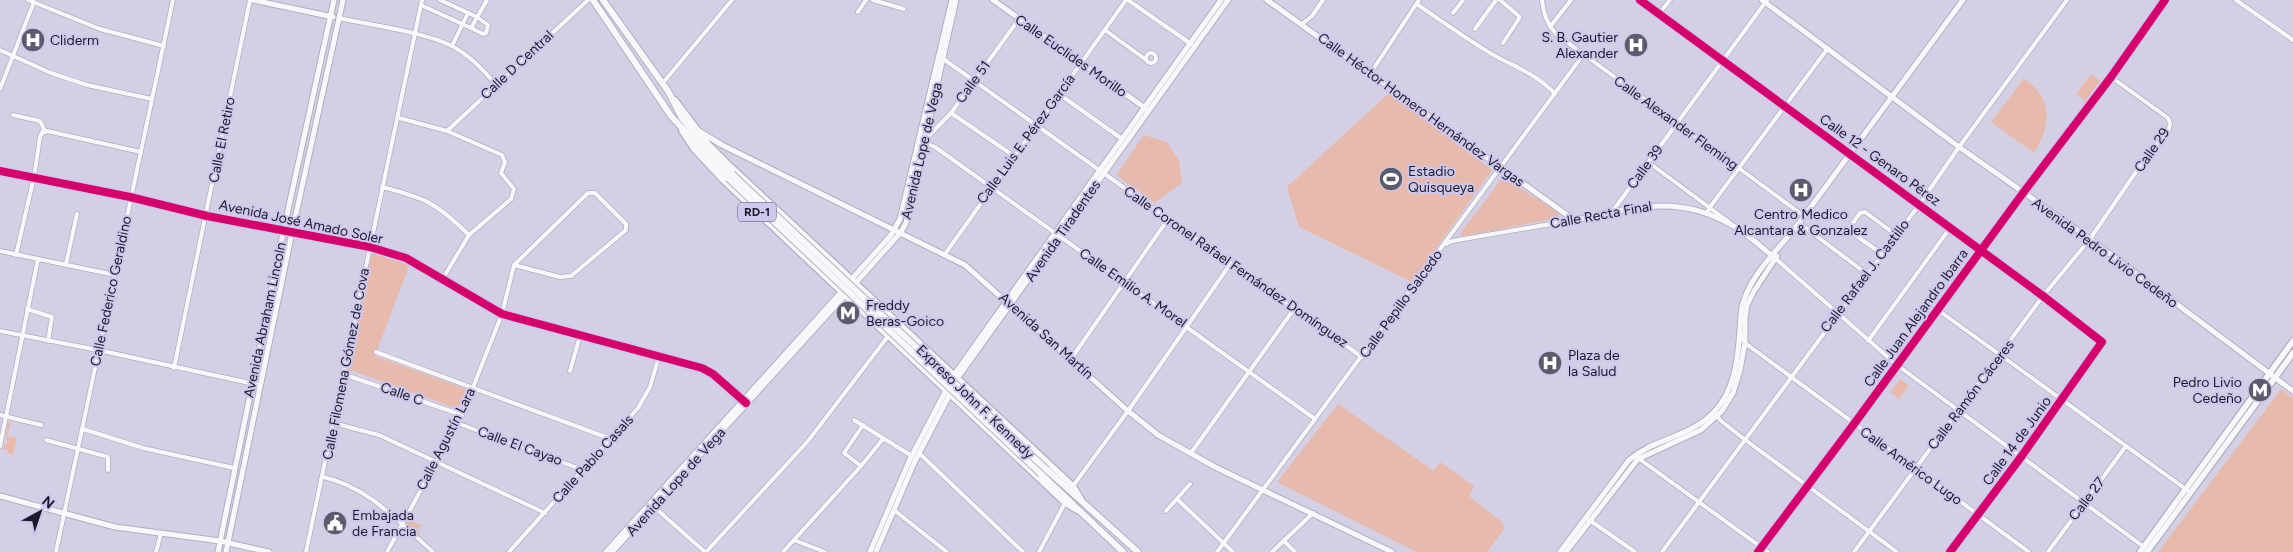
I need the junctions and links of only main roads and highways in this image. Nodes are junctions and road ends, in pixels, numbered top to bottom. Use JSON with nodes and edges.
{"nodes":[{"id":1,"x":252,"y":0,"type":"edge"},
{"id":2,"x":334,"y":0,"type":"edge"},
{"id":3,"x":343,"y":0,"type":"edge"},
{"id":4,"x":593,"y":0,"type":"edge"},
{"id":5,"x":604,"y":0,"type":"edge"},
{"id":6,"x":952,"y":0,"type":"edge"},
{"id":7,"x":956,"y":0,"type":"edge"},
{"id":8,"x":994,"y":0,"type":"edge"},
{"id":9,"x":1221,"y":0,"type":"edge"},
{"id":10,"x":1228,"y":0,"type":"edge"},
{"id":11,"x":1267,"y":0,"type":"edge"},
{"id":12,"x":1962,"y":0,"type":"edge"},
{"id":13,"x":1765,"y":1,"type":"edge"},
{"id":14,"x":330,"y":17,"type":"junction"},
{"id":15,"x":339,"y":18,"type":"junction"},
{"id":16,"x":1192,"y":46,"type":"junction"},
{"id":17,"x":941,"y":57,"type":"junction"},
{"id":18,"x":668,"y":91,"type":"junction"},
{"id":19,"x":1893,"y":97,"type":"junction"},
{"id":20,"x":1147,"y":109,"type":"junction"},
{"id":21,"x":680,"y":127,"type":"junction"},
{"id":22,"x":696,"y":128,"type":"junction"},
{"id":23,"x":922,"y":140,"type":"junction"},
{"id":24,"x":1102,"y":172,"type":"junction"},
{"id":25,"x":730,"y":176,"type":"junction"},
{"id":26,"x":1574,"y":220,"type":"joint"},
{"id":27,"x":896,"y":229,"type":"junction"},
{"id":28,"x":902,"y":232,"type":"junction"},
{"id":29,"x":817,"y":246,"type":"junction"},
{"id":30,"x":1774,"y":257,"type":"junction"},
{"id":31,"x":806,"y":258,"type":"junction"},
{"id":32,"x":855,"y":280,"type":"junction"},
{"id":33,"x":843,"y":293,"type":"junction"},
{"id":34,"x":1010,"y":303,"type":"junction"},
{"id":35,"x":891,"y":315,"type":"junction"},
{"id":36,"x":880,"y":328,"type":"junction"},
{"id":37,"x":2293,"y":341,"type":"edge"},
{"id":38,"x":922,"y":345,"type":"junction"},
{"id":39,"x":2293,"y":353,"type":"edge"},
{"id":40,"x":911,"y":358,"type":"junction"},
{"id":41,"x":2272,"y":376,"type":"junction"},
{"id":42,"x":956,"y":377,"type":"junction"},
{"id":43,"x":948,"y":392,"type":"junction"},
{"id":44,"x":2293,"y":392,"type":"edge"},
{"id":45,"x":1716,"y":414,"type":"junction"},
{"id":46,"x":996,"y":415,"type":"junction"},
{"id":47,"x":985,"y":427,"type":"junction"},
{"id":48,"x":1044,"y":472,"type":"junction"},
{"id":49,"x":0,"y":496,"type":"edge"},
{"id":50,"x":1083,"y":501,"type":"junction"},
{"id":51,"x":652,"y":505,"type":"junction"},
{"id":52,"x":1082,"y":513,"type":"junction"},
{"id":53,"x":1589,"y":519,"type":"junction"},
{"id":54,"x":220,"y":541,"type":"junction"},
{"id":55,"x":228,"y":543,"type":"junction"},
{"id":56,"x":2145,"y":550,"type":"edge"},
{"id":57,"x":218,"y":552,"type":"edge"},
{"id":58,"x":226,"y":552,"type":"edge"},
{"id":59,"x":269,"y":552,"type":"edge"},
{"id":60,"x":606,"y":552,"type":"edge"},
{"id":61,"x":612,"y":552,"type":"edge"},
{"id":62,"x":870,"y":552,"type":"edge"},
{"id":63,"x":876,"y":552,"type":"edge"},
{"id":64,"x":1123,"y":552,"type":"edge"},
{"id":65,"x":1138,"y":552,"type":"edge"},
{"id":66,"x":1392,"y":552,"type":"edge"},
{"id":67,"x":1560,"y":552,"type":"edge"},
{"id":68,"x":1566,"y":552,"type":"edge"}],
"edges":[{"from":1,"to":14,"type":"main road"},
{"from":2,"to":14,"type":"main road","name":"Avenida Abraham Lincoln"},
{"from":3,"to":15,"type":"main road","name":"Avenida Abraham Lincoln"},
{"from":4,"to":21,"type":"highway","name":"Expreso John F. Kennedy","number":"RD-1"},
{"from":5,"to":18,"type":"highway","name":"Expreso John F. Kennedy","number":"RD-1"},
{"from":6,"to":17,"type":"main road","name":"Avenida Lope de Vega"},
{"from":7,"to":17,"type":"main road","name":"Avenida Lope de Vega"},
{"from":8,"to":20,"type":"main road","name":"Calle Euclides Morillo"},
{"from":9,"to":16,"type":"main road","name":"Avenida Tiradentes"},
{"from":10,"to":16,"type":"main road","name":"Avenida Tiradentes"},
{"from":11,"to":26,"type":"main road","name":"Calle Héctor Homero Hernández Vargas"},
{"from":12,"to":19,"type":"main road"},
{"from":13,"to":19,"type":"main road","name":"Avenida Pedro Livio Cedeño"},
{"from":14,"to":15,"type":"main road"},
{"from":14,"to":54,"type":"main road","name":"Avenida Abraham Lincoln"},
{"from":15,"to":55,"type":"main road","name":"Avenida Abraham Lincoln"},
{"from":16,"to":20,"type":"main road","name":"Avenida Tiradentes"},
{"from":17,"to":23,"type":"main road","name":"Avenida Lope de Vega"},
{"from":18,"to":22,"type":"main road","number":"RD-1"},
{"from":18,"to":25,"type":"highway","name":"Expreso John F. Kennedy","number":"RD-1"},
{"from":19,"to":30,"type":"main road"},
{"from":19,"to":41,"type":"main road","name":"Avenida Pedro Livio Cedeño"},
{"from":20,"to":24,"type":"main road","name":"Avenida Tiradentes"},
{"from":20,"to":24,"type":"main road","name":"Avenida Tiradentes"},
{"from":21,"to":25,"type":"highway","name":"Expreso John F. Kennedy","number":"RD-1"},
{"from":21,"to":31,"type":"main road","number":"RD-1"},
{"from":22,"to":27,"type":"main road","name":"Avenida San Martín"},
{"from":22,"to":29,"type":"main road","number":"RD-1"},
{"from":23,"to":27,"type":"main road","name":"Avenida Lope de Vega"},
{"from":23,"to":28,"type":"main road","name":"Avenida Lope de Vega"},
{"from":24,"to":34,"type":"main road","name":"Avenida Tiradentes"},
{"from":25,"to":48,"type":"highway","name":"Expreso John F. Kennedy","number":"RD-1","bridge":true},
{"from":26,"to":30,"type":"main road","name":"Calle Recta Final"},
{"from":27,"to":28,"type":"main road","name":"Avenida San Martín"},
{"from":27,"to":32,"type":"main road","name":"Avenida Lope de Vega"},
{"from":28,"to":32,"type":"main road","name":"Avenida Lope de Vega"},
{"from":28,"to":34,"type":"main road","name":"Avenida San Martín"},
{"from":29,"to":31,"type":"main road"},
{"from":29,"to":32,"type":"main road","number":"RD-1"},
{"from":30,"to":45,"type":"main road"},
{"from":30,"to":45,"type":"main road"},
{"from":31,"to":33,"type":"main road","number":"RD-1"},
{"from":32,"to":33,"type":"main road","name":"Avenida Lope de Vega"},
{"from":32,"to":35,"type":"main road","number":"RD-1"},
{"from":33,"to":36,"type":"main road","number":"RD-1"},
{"from":33,"to":51,"type":"main road","name":"Avenida Lope de Vega"},
{"from":34,"to":42,"type":"main road","name":"Avenida Tiradentes"},
{"from":34,"to":66,"type":"main road","name":"Avenida San Martín"},
{"from":35,"to":36,"type":"main road"},
{"from":35,"to":38,"type":"main road","number":"RD-1"},
{"from":36,"to":40,"type":"main road","number":"RD-1"},
{"from":37,"to":41,"type":"main road"},
{"from":38,"to":40,"type":"main road"},
{"from":38,"to":42,"type":"main road","number":"RD-1"},
{"from":39,"to":41,"type":"main road"},
{"from":40,"to":43,"type":"main road","number":"RD-1"},
{"from":41,"to":44,"type":"main road","name":"Avenida Pedro Livio Cedeño"},
{"from":41,"to":56,"type":"main road"},
{"from":42,"to":43,"type":"main road","name":"Avenida Tiradentes"},
{"from":42,"to":46,"type":"main road","number":"RD-1"},
{"from":43,"to":47,"type":"main road","number":"RD-1"},
{"from":43,"to":62,"type":"main road","name":"Avenida Tiradentes"},
{"from":43,"to":63,"type":"main road","name":"Avenida Tiradentes"},
{"from":45,"to":53,"type":"main road"},
{"from":46,"to":47,"type":"main road"},
{"from":46,"to":50,"type":"main road","number":"RD-1"},
{"from":47,"to":52,"type":"main road","number":"RD-1"},
{"from":48,"to":50,"type":"highway","name":"Expreso John F. Kennedy","number":"RD-1"},
{"from":48,"to":52,"type":"highway","name":"Expreso John F. Kennedy","number":"RD-1"},
{"from":49,"to":54,"type":"main road"},
{"from":50,"to":65,"type":"highway","name":"Expreso John F. Kennedy","number":"RD-1"},
{"from":51,"to":60,"type":"main road","name":"Avenida Lope de Vega"},
{"from":51,"to":61,"type":"main road","name":"Avenida Lope de Vega"},
{"from":52,"to":64,"type":"highway","name":"Expreso John F. Kennedy","number":"RD-1"},
{"from":53,"to":67,"type":"main road"},
{"from":53,"to":68,"type":"main road"},
{"from":54,"to":55,"type":"main road"},
{"from":54,"to":57,"type":"main road","name":"Avenida Abraham Lincoln"},
{"from":55,"to":58,"type":"main road","name":"Avenida Abraham Lincoln"},
{"from":55,"to":59,"type":"main road"}]}
